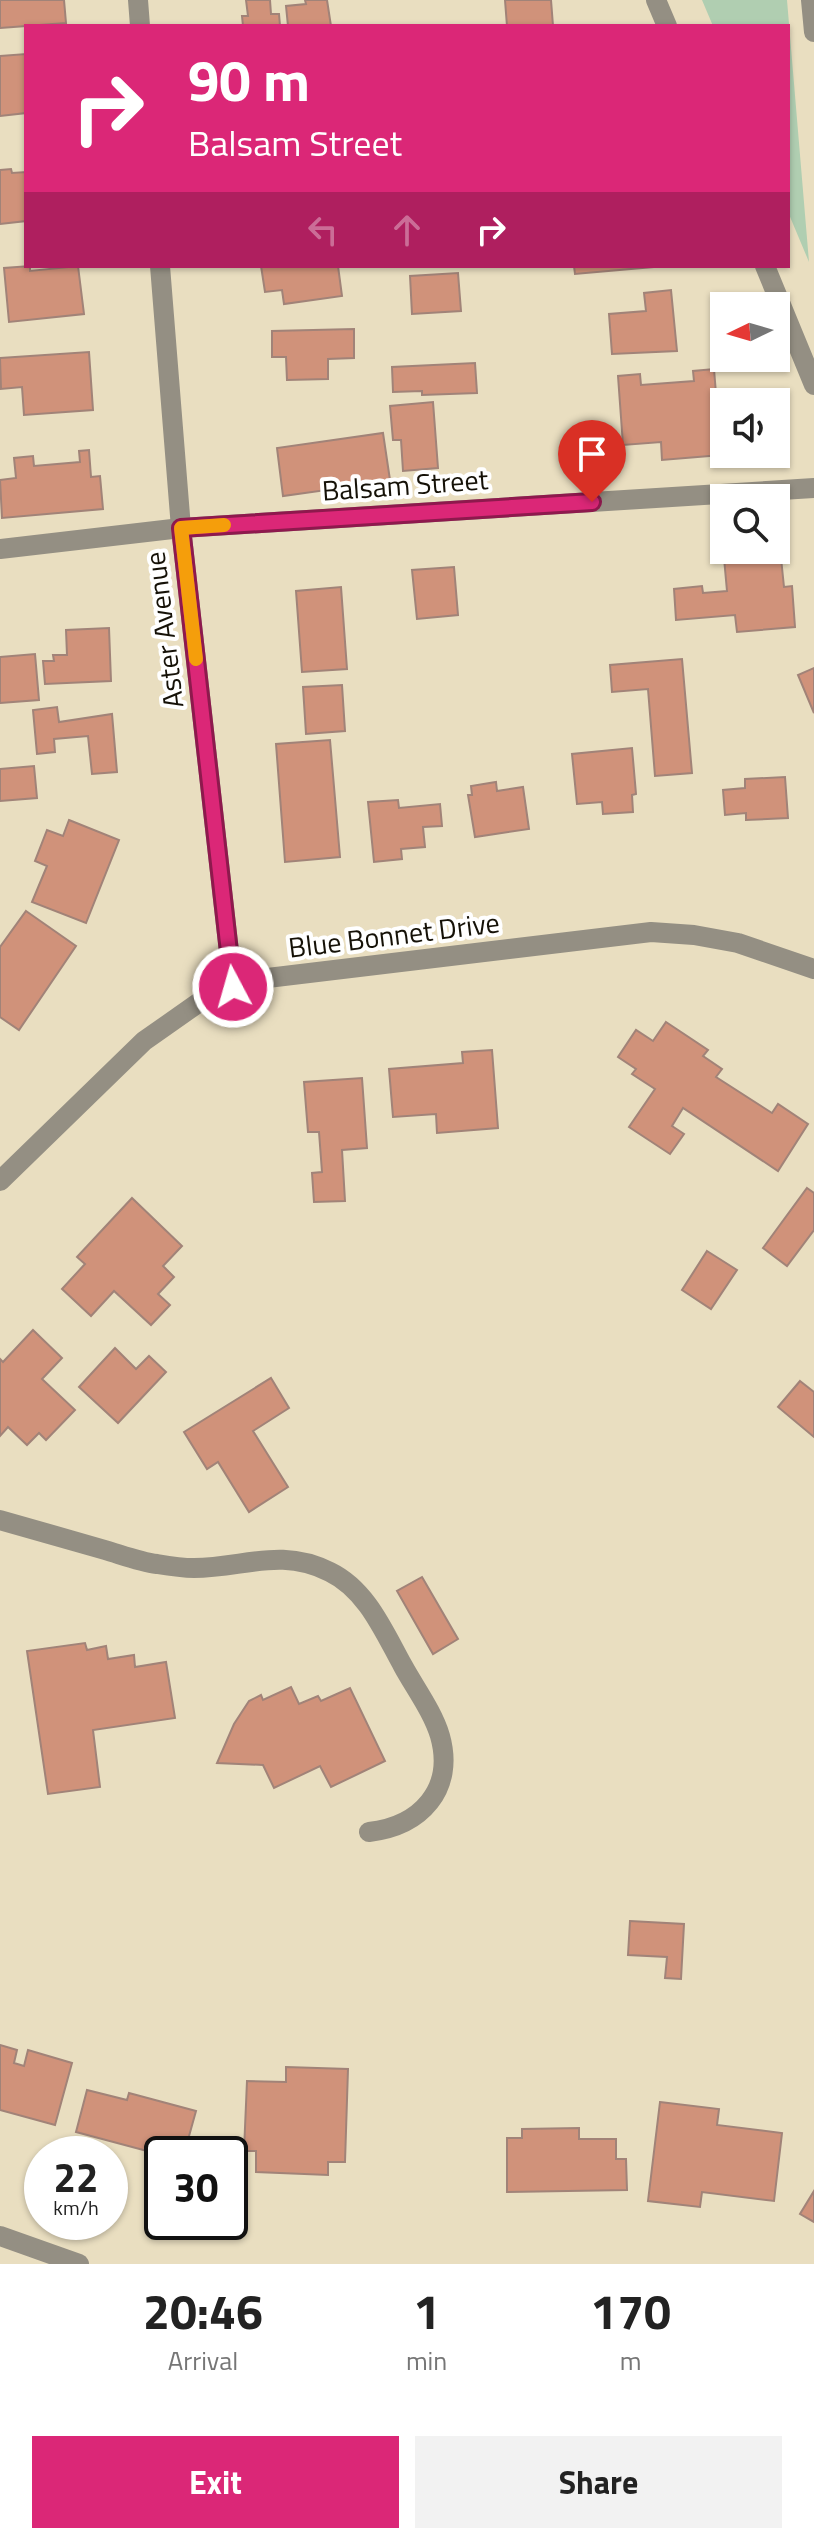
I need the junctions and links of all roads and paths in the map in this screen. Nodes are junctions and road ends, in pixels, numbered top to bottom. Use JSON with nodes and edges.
{"nodes":[{"id":1,"x":138,"y":0,"type":"edge"},
{"id":2,"x":656,"y":0,"type":"edge"},
{"id":3,"x":811,"y":0,"type":"edge"},
{"id":4,"x":140,"y":24,"type":"edge"},
{"id":5,"x":666,"y":24,"type":"edge"},
{"id":6,"x":814,"y":32,"type":"edge"},
{"id":7,"x":160,"y":268,"type":"edge"},
{"id":8,"x":766,"y":268,"type":"edge"},
{"id":9,"x":814,"y":385,"type":"edge"},
{"id":10,"x":814,"y":488,"type":"edge"},
{"id":11,"x":181,"y":528,"type":"junction"},
{"id":12,"x":0,"y":549,"type":"edge"},
{"id":13,"x":814,"y":969,"type":"edge"},
{"id":14,"x":233,"y":987,"type":"junction"},
{"id":15,"x":0,"y":1181,"type":"edge"},
{"id":16,"x":0,"y":1520,"type":"edge"},
{"id":17,"x":369,"y":1832,"type":"dead end"},
{"id":18,"x":0,"y":2236,"type":"edge"},
{"id":19,"x":79,"y":2264,"type":"edge"}],
"edges":[{"from":1,"to":4,"type":"street"},
{"from":2,"to":5,"type":"street"},
{"from":3,"to":6,"type":"street"},
{"from":7,"to":11,"type":"street","name":"Aster Avenue"},
{"from":8,"to":9,"type":"street"},
{"from":10,"to":11,"type":"street","name":"Balsam Street"},
{"from":11,"to":12,"type":"street","name":"Balsam Street"},
{"from":11,"to":14,"type":"street","name":"Aster Avenue"},
{"from":13,"to":14,"type":"street","name":"Blue Bonnet Drive"},
{"from":14,"to":15,"type":"street","name":"Blue Bonnet Drive"},
{"from":16,"to":17,"type":"street"},
{"from":18,"to":19,"type":"street"}]}
